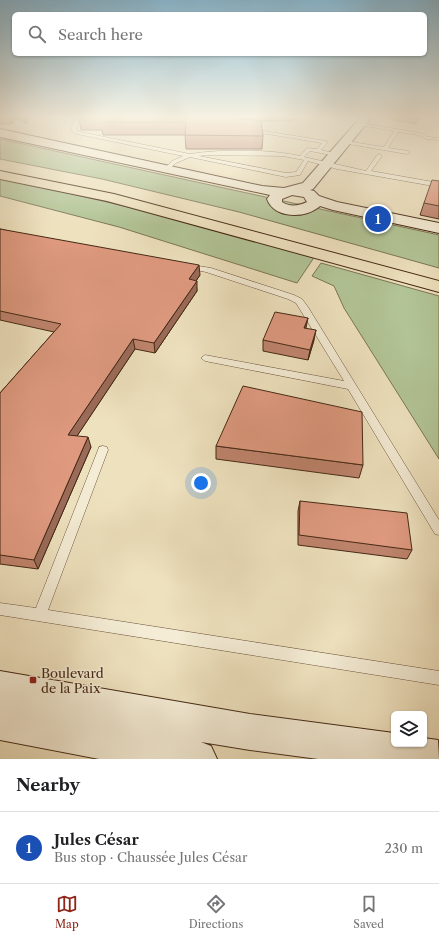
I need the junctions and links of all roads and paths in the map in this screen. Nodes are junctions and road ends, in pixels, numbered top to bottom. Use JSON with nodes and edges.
{"nodes":[{"id":1,"x":90,"y":153,"type":"edge"},
{"id":2,"x":175,"y":153,"type":"edge"},
{"id":3,"x":204,"y":153,"type":"edge"},
{"id":4,"x":239,"y":153,"type":"edge"},
{"id":5,"x":305,"y":153,"type":"edge"},
{"id":6,"x":322,"y":153,"type":"edge"},
{"id":7,"x":336,"y":153,"type":"edge"},
{"id":8,"x":187,"y":156,"type":"junction"},
{"id":9,"x":379,"y":156,"type":"dead end"},
{"id":10,"x":301,"y":158,"type":"junction"},
{"id":11,"x":307,"y":159,"type":"junction"},
{"id":12,"x":331,"y":159,"type":"junction"},
{"id":13,"x":0,"y":168,"type":"edge"},
{"id":14,"x":166,"y":170,"type":"junction"},
{"id":15,"x":368,"y":172,"type":"junction"},
{"id":16,"x":0,"y":175,"type":"edge"},
{"id":17,"x":439,"y":185,"type":"edge"},
{"id":18,"x":294,"y":195,"type":"junction"},
{"id":19,"x":439,"y":228,"type":"edge"},
{"id":20,"x":177,"y":264,"type":"edge"},
{"id":21,"x":439,"y":278,"type":"edge"},
{"id":22,"x":439,"y":287,"type":"edge"},
{"id":23,"x":205,"y":358,"type":"dead end"},
{"id":24,"x":351,"y":386,"type":"junction"},
{"id":25,"x":103,"y":450,"type":"dead end"},
{"id":26,"x":439,"y":530,"type":"edge"},
{"id":27,"x":0,"y":609,"type":"edge"},
{"id":28,"x":40,"y":615,"type":"junction"},
{"id":29,"x":439,"y":678,"type":"edge"},
{"id":30,"x":0,"y":688,"type":"edge"},
{"id":31,"x":0,"y":722,"type":"edge"},
{"id":32,"x":181,"y":758,"type":"edge"},
{"id":33,"x":438,"y":759,"type":"edge"}],
"edges":[{"from":1,"to":14,"type":"main road"},
{"from":2,"to":8,"type":"lane"},
{"from":3,"to":8,"type":"lane"},
{"from":4,"to":10,"type":"lane"},
{"from":5,"to":10,"type":"lane"},
{"from":6,"to":12,"type":"lane"},
{"from":7,"to":12,"type":"main road"},
{"from":8,"to":11,"type":"lane"},
{"from":8,"to":14,"type":"lane"},
{"from":9,"to":15,"type":"lane"},
{"from":10,"to":11,"type":"lane"},
{"from":11,"to":12,"type":"lane"},
{"from":12,"to":15,"type":"lane"},
{"from":12,"to":18,"type":"main road"},
{"from":13,"to":21,"type":"highway"},
{"from":14,"to":18,"type":"main road"},
{"from":15,"to":17,"type":"lane"},
{"from":16,"to":22,"type":"highway"},
{"from":18,"to":19,"type":"main road"},
{"from":20,"to":24,"type":"lane"},
{"from":23,"to":24,"type":"lane"},
{"from":24,"to":26,"type":"lane"},
{"from":25,"to":28,"type":"lane"},
{"from":27,"to":28,"type":"lane"},
{"from":28,"to":29,"type":"lane"},
{"from":30,"to":33,"type":"main road"},
{"from":31,"to":32,"type":"main road"}]}
